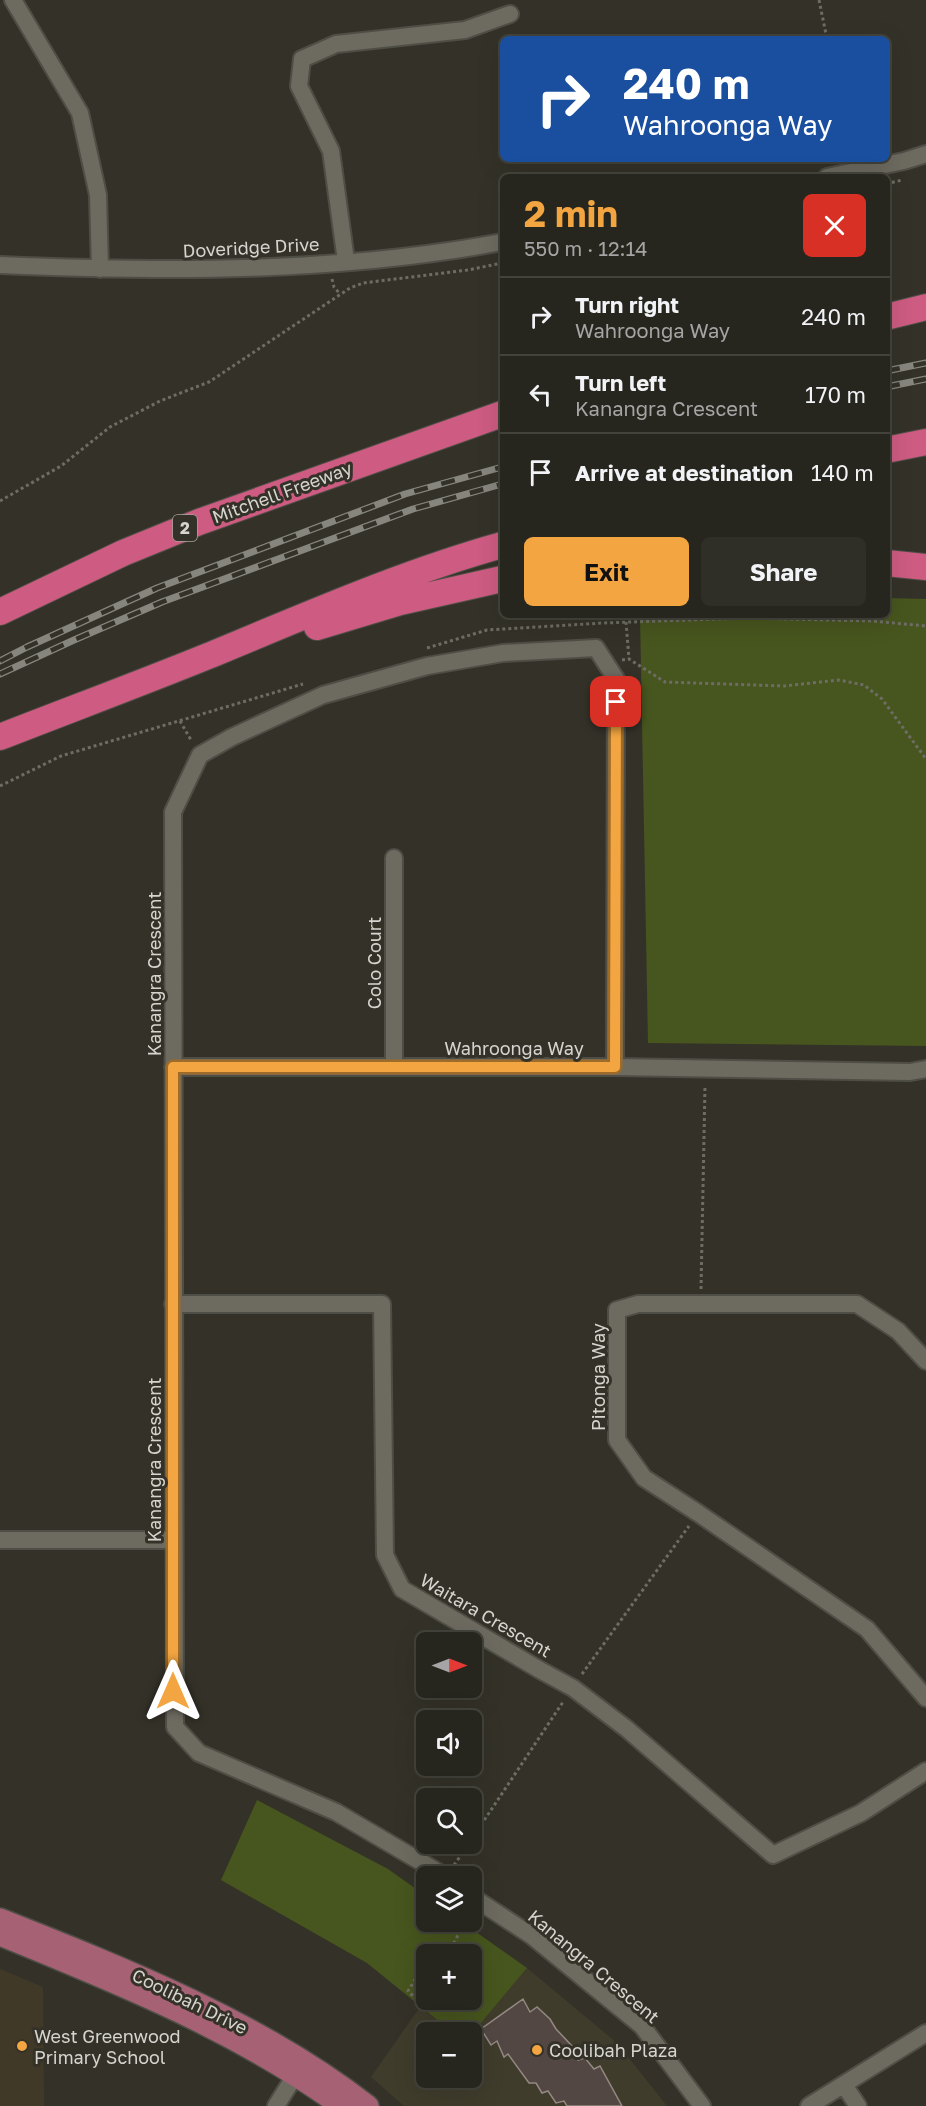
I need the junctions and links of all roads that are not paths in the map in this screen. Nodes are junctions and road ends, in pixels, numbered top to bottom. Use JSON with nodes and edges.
{"nodes":[{"id":1,"x":13,"y":0,"type":"edge"},
{"id":2,"x":510,"y":14,"type":"dead end"},
{"id":3,"x":926,"y":154,"type":"edge"},
{"id":4,"x":841,"y":174,"type":"edge"},
{"id":5,"x":500,"y":242,"type":"edge"},
{"id":6,"x":346,"y":261,"type":"junction"},
{"id":7,"x":0,"y":265,"type":"edge"},
{"id":8,"x":100,"y":269,"type":"junction"},
{"id":9,"x":926,"y":307,"type":"edge"},
{"id":10,"x":926,"y":314,"type":"edge"},
{"id":11,"x":890,"y":317,"type":"edge"},
{"id":12,"x":890,"y":318,"type":"edge"},
{"id":13,"x":500,"y":415,"type":"edge"},
{"id":14,"x":926,"y":442,"type":"edge"},
{"id":15,"x":890,"y":449,"type":"edge"},
{"id":16,"x":500,"y":547,"type":"edge"},
{"id":17,"x":890,"y":563,"type":"edge"},
{"id":18,"x":926,"y":567,"type":"edge"},
{"id":19,"x":500,"y":579,"type":"edge"},
{"id":20,"x":0,"y":612,"type":"edge"},
{"id":21,"x":207,"y":656,"type":"junction"},
{"id":22,"x":0,"y":737,"type":"edge"},
{"id":23,"x":394,"y":858,"type":"dead end"},
{"id":24,"x":173,"y":1067,"type":"junction"},
{"id":25,"x":394,"y":1067,"type":"junction"},
{"id":26,"x":615,"y":1067,"type":"junction"},
{"id":27,"x":926,"y":1070,"type":"edge"},
{"id":28,"x":173,"y":1304,"type":"junction"},
{"id":29,"x":926,"y":1361,"type":"edge"},
{"id":30,"x":0,"y":1540,"type":"edge"},
{"id":31,"x":173,"y":1540,"type":"junction"},
{"id":32,"x":926,"y":1698,"type":"edge"},
{"id":33,"x":926,"y":1771,"type":"edge"},
{"id":34,"x":438,"y":1866,"type":"edge"},
{"id":35,"x":482,"y":1903,"type":"edge"},
{"id":36,"x":0,"y":1919,"type":"edge"},
{"id":37,"x":0,"y":1935,"type":"edge"},
{"id":38,"x":926,"y":2033,"type":"edge"},
{"id":39,"x":300,"y":2069,"type":"junction"},
{"id":40,"x":844,"y":2085,"type":"junction"},
{"id":41,"x":276,"y":2106,"type":"edge"},
{"id":42,"x":341,"y":2106,"type":"edge"},
{"id":43,"x":368,"y":2106,"type":"edge"},
{"id":44,"x":702,"y":2106,"type":"edge"},
{"id":45,"x":809,"y":2106,"type":"edge"},
{"id":46,"x":858,"y":2106,"type":"edge"}],
"edges":[{"from":1,"to":8,"type":"street"},
{"from":2,"to":6,"type":"street"},
{"from":3,"to":4,"type":"street"},
{"from":5,"to":6,"type":"street","name":"Doveridge Drive"},
{"from":6,"to":8,"type":"street","name":"Doveridge Drive"},
{"from":7,"to":8,"type":"street","name":"Doveridge Drive"},
{"from":9,"to":11,"type":"highway"},
{"from":10,"to":12,"type":"highway"},
{"from":13,"to":20,"type":"highway","name":"Mitchell Freeway","number":"2"},
{"from":14,"to":15,"type":"highway"},
{"from":16,"to":21,"type":"highway"},
{"from":17,"to":18,"type":"highway"},
{"from":19,"to":21,"type":"highway"},
{"from":21,"to":22,"type":"highway"},
{"from":23,"to":25,"type":"street","name":"Colo Court"},
{"from":24,"to":25,"type":"street","name":"Wahroonga Way"},
{"from":24,"to":26,"type":"street","name":"Kanangra Crescent"},
{"from":24,"to":28,"type":"street","name":"Kanangra Crescent"},
{"from":25,"to":26,"type":"street","name":"Wahroonga Way"},
{"from":26,"to":27,"type":"street","name":"Wahroonga Way"},
{"from":28,"to":31,"type":"street","name":"Kanangra Crescent"},
{"from":28,"to":33,"type":"street","name":"Waitara Crescent"},
{"from":29,"to":32,"type":"street","name":"Pitonga Way"},
{"from":30,"to":31,"type":"street"},
{"from":31,"to":34,"type":"street","name":"Kanangra Crescent"},
{"from":35,"to":44,"type":"street","name":"Kanangra Crescent"},
{"from":36,"to":39,"type":"main road","name":"Coolibah Drive"},
{"from":37,"to":39,"type":"main road","name":"Coolibah Drive"},
{"from":38,"to":40,"type":"street"},
{"from":39,"to":41,"type":"street"},
{"from":39,"to":42,"type":"main road","name":"Coolibah Drive"},
{"from":39,"to":43,"type":"main road","name":"Coolibah Drive"},
{"from":40,"to":45,"type":"street"},
{"from":40,"to":46,"type":"street"}]}
